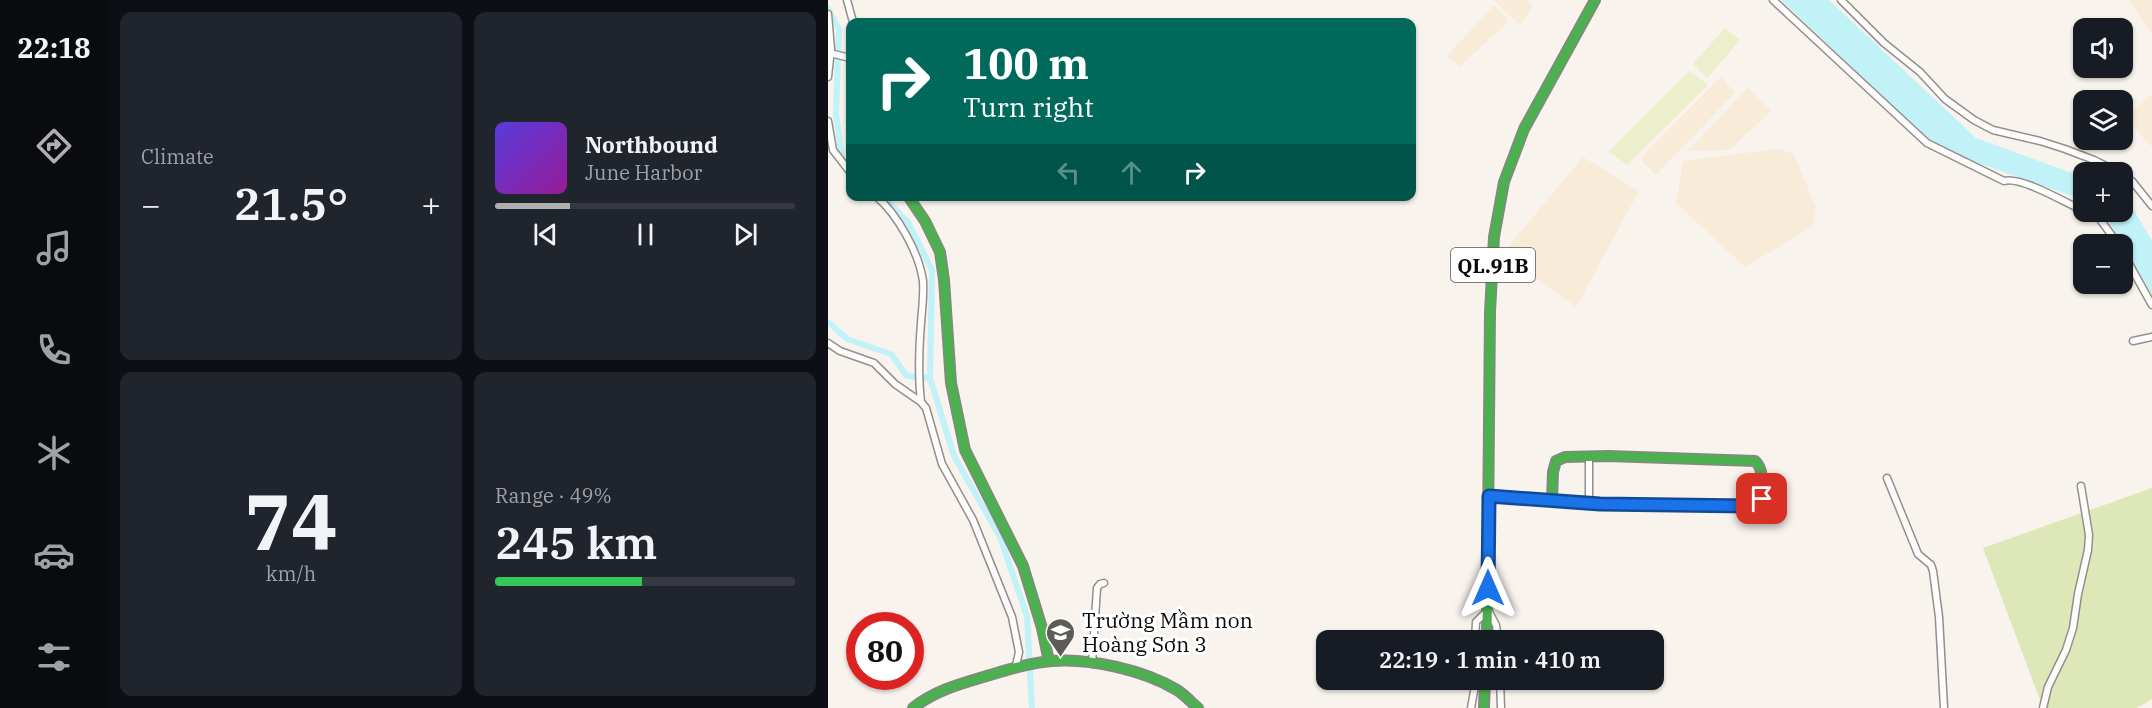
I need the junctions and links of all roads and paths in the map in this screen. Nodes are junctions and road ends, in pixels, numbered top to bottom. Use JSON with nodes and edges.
{"nodes":[{"id":1,"x":847,"y":0,"type":"edge"},
{"id":2,"x":1595,"y":0,"type":"edge"},
{"id":3,"x":1773,"y":0,"type":"edge"},
{"id":4,"x":1841,"y":0,"type":"edge"},
{"id":5,"x":828,"y":14,"type":"edge"},
{"id":6,"x":852,"y":18,"type":"edge"},
{"id":7,"x":834,"y":54,"type":"junction"},
{"id":8,"x":846,"y":57,"type":"edge"},
{"id":9,"x":828,"y":77,"type":"edge"},
{"id":10,"x":828,"y":121,"type":"edge"},
{"id":11,"x":2098,"y":162,"type":"edge"},
{"id":12,"x":846,"y":167,"type":"edge"},
{"id":13,"x":2133,"y":182,"type":"edge"},
{"id":14,"x":881,"y":201,"type":"edge"},
{"id":15,"x":911,"y":201,"type":"edge"},
{"id":16,"x":2073,"y":206,"type":"edge"},
{"id":17,"x":2152,"y":206,"type":"edge"},
{"id":18,"x":2133,"y":271,"type":"edge"},
{"id":19,"x":2152,"y":305,"type":"edge"},
{"id":20,"x":2152,"y":337,"type":"edge"},
{"id":21,"x":2133,"y":341,"type":"dead end"},
{"id":22,"x":828,"y":343,"type":"edge"},
{"id":23,"x":921,"y":402,"type":"junction"},
{"id":24,"x":1589,"y":456,"type":"junction"},
{"id":25,"x":1887,"y":478,"type":"dead end"},
{"id":26,"x":2081,"y":486,"type":"dead end"},
{"id":27,"x":1489,"y":496,"type":"junction"},
{"id":28,"x":1552,"y":500,"type":"junction"},
{"id":29,"x":1589,"y":503,"type":"junction"},
{"id":30,"x":1104,"y":584,"type":"dead end"},
{"id":31,"x":1488,"y":610,"type":"junction"},
{"id":32,"x":1476,"y":630,"type":"edge"},
{"id":33,"x":1487,"y":630,"type":"edge"},
{"id":34,"x":1497,"y":630,"type":"edge"},
{"id":35,"x":1049,"y":662,"type":"junction"},
{"id":36,"x":1092,"y":664,"type":"junction"},
{"id":37,"x":1008,"y":670,"type":"junction"},
{"id":38,"x":1474,"y":690,"type":"edge"},
{"id":39,"x":1485,"y":690,"type":"edge"},
{"id":40,"x":1500,"y":690,"type":"edge"},
{"id":41,"x":914,"y":708,"type":"edge"},
{"id":42,"x":1198,"y":708,"type":"edge"},
{"id":43,"x":1471,"y":708,"type":"edge"},
{"id":44,"x":1484,"y":708,"type":"edge"},
{"id":45,"x":1501,"y":708,"type":"edge"},
{"id":46,"x":1944,"y":708,"type":"edge"},
{"id":47,"x":2043,"y":708,"type":"edge"}],
"edges":[{"from":1,"to":6,"type":"street"},
{"from":2,"to":27,"type":"main road","number":"QL.91B"},
{"from":3,"to":16,"type":"street"},
{"from":4,"to":11,"type":"street"},
{"from":5,"to":7,"type":"street"},
{"from":7,"to":8,"type":"street"},
{"from":7,"to":9,"type":"street"},
{"from":10,"to":12,"type":"street"},
{"from":13,"to":17,"type":"street"},
{"from":14,"to":23,"type":"street"},
{"from":15,"to":35,"type":"main road"},
{"from":18,"to":19,"type":"street"},
{"from":20,"to":21,"type":"street"},
{"from":22,"to":23,"type":"street"},
{"from":23,"to":37,"type":"street"},
{"from":24,"to":28,"type":"main road"},
{"from":24,"to":29,"type":"street"},
{"from":24,"to":29,"type":"main road"},
{"from":25,"to":46,"type":"street"},
{"from":26,"to":47,"type":"street"},
{"from":27,"to":28,"type":"main road"},
{"from":27,"to":31,"type":"main road","number":"QL.91B"},
{"from":28,"to":29,"type":"main road"},
{"from":30,"to":36,"type":"street"},
{"from":31,"to":32,"type":"street"},
{"from":31,"to":33,"type":"main road","number":"QL.91B"},
{"from":31,"to":34,"type":"street"},
{"from":35,"to":36,"type":"main road"},
{"from":35,"to":37,"type":"main road"},
{"from":36,"to":42,"type":"main road"},
{"from":37,"to":41,"type":"main road"},
{"from":38,"to":43,"type":"street"},
{"from":39,"to":44,"type":"main road"},
{"from":40,"to":45,"type":"street"}]}
